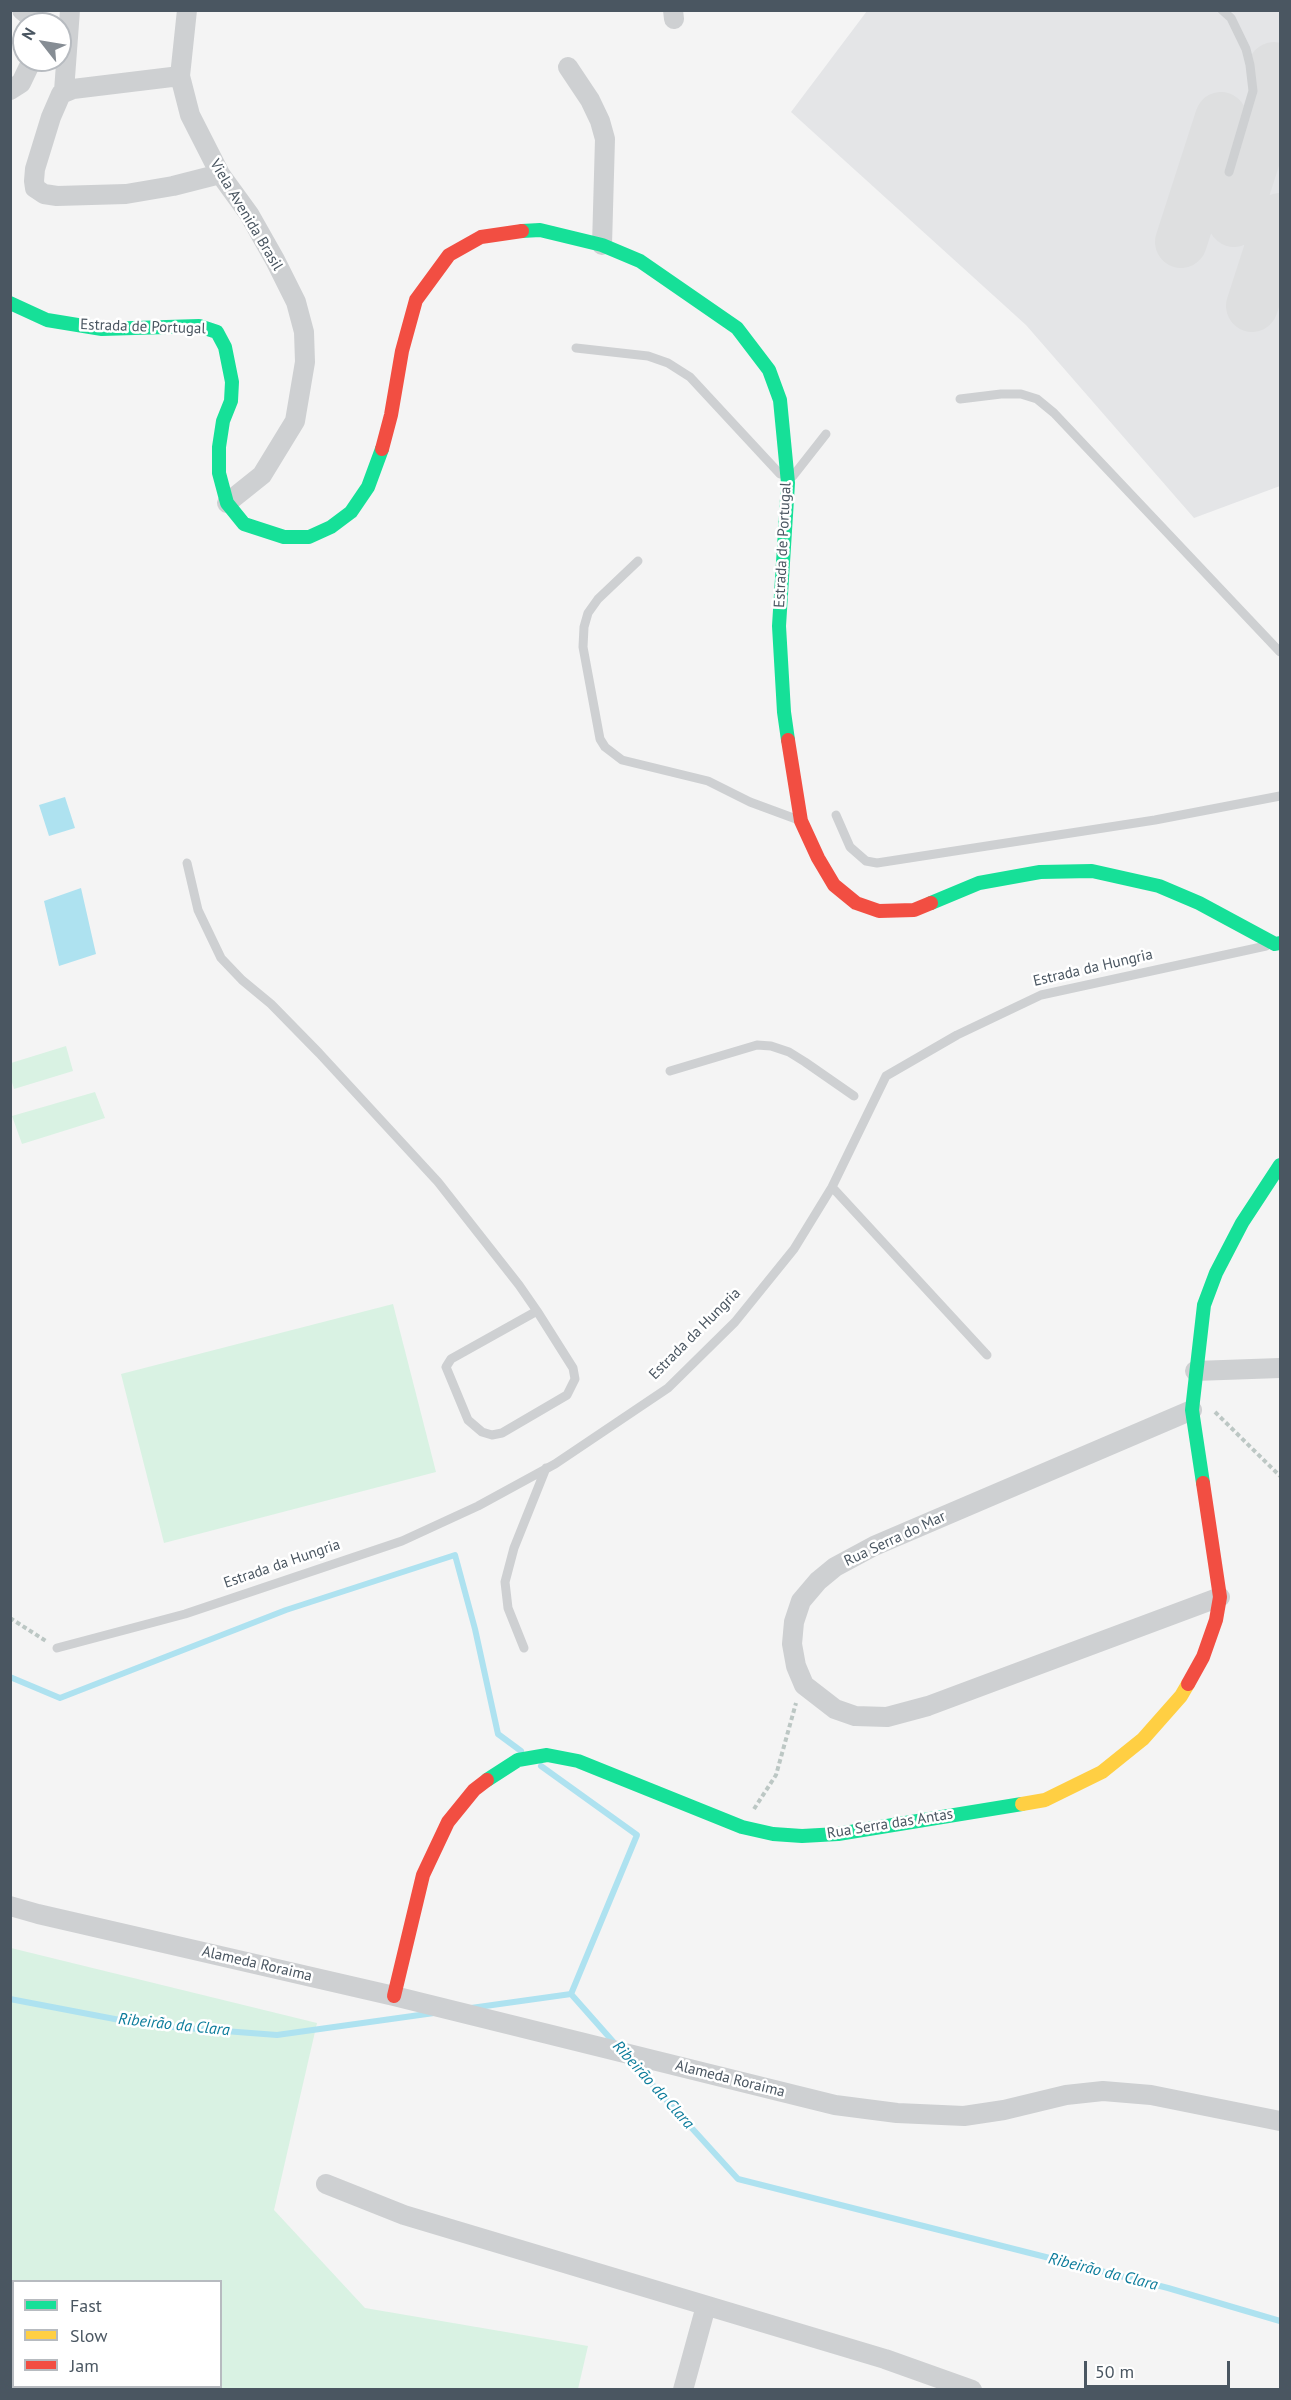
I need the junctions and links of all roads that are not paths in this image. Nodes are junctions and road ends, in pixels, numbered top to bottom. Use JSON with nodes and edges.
{"nodes":[{"id":1,"x":70,"y":10,"type":"edge"},
{"id":2,"x":187,"y":10,"type":"edge"},
{"id":3,"x":1222,"y":10,"type":"edge"},
{"id":4,"x":568,"y":67,"type":"dead end"},
{"id":5,"x":26,"y":72,"type":"edge"},
{"id":6,"x":180,"y":76,"type":"junction"},
{"id":7,"x":10,"y":90,"type":"edge"},
{"id":8,"x":64,"y":92,"type":"junction"},
{"id":9,"x":1229,"y":172,"type":"dead end"},
{"id":10,"x":220,"y":174,"type":"junction"},
{"id":11,"x":602,"y":245,"type":"junction"},
{"id":12,"x":10,"y":303,"type":"edge"},
{"id":13,"x":576,"y":348,"type":"dead end"},
{"id":14,"x":960,"y":399,"type":"dead end"},
{"id":15,"x":826,"y":434,"type":"dead end"},
{"id":16,"x":788,"y":483,"type":"junction"},
{"id":17,"x":227,"y":503,"type":"junction"},
{"id":18,"x":638,"y":561,"type":"dead end"},
{"id":19,"x":1281,"y":652,"type":"edge"},
{"id":20,"x":1281,"y":796,"type":"edge"},
{"id":21,"x":836,"y":815,"type":"dead end"},
{"id":22,"x":801,"y":821,"type":"junction"},
{"id":23,"x":188,"y":863,"type":"dead end"},
{"id":24,"x":1278,"y":944,"type":"edge"},
{"id":25,"x":670,"y":1071,"type":"dead end"},
{"id":26,"x":854,"y":1096,"type":"dead end"},
{"id":27,"x":1281,"y":1165,"type":"edge"},
{"id":28,"x":832,"y":1187,"type":"junction"},
{"id":29,"x":537,"y":1311,"type":"junction"},
{"id":30,"x":987,"y":1355,"type":"dead end"},
{"id":31,"x":1281,"y":1368,"type":"edge"},
{"id":32,"x":1194,"y":1381,"type":"junction"},
{"id":33,"x":1192,"y":1410,"type":"junction"},
{"id":34,"x":546,"y":1468,"type":"junction"},
{"id":35,"x":1220,"y":1597,"type":"junction"},
{"id":36,"x":57,"y":1648,"type":"road end"},
{"id":37,"x":524,"y":1648,"type":"dead end"},
{"id":38,"x":10,"y":1906,"type":"edge"},
{"id":39,"x":394,"y":1996,"type":"junction"},
{"id":40,"x":1281,"y":2121,"type":"edge"},
{"id":41,"x":326,"y":2184,"type":"dead end"},
{"id":42,"x":706,"y":2306,"type":"junction"},
{"id":43,"x":683,"y":2390,"type":"edge"},
{"id":44,"x":972,"y":2390,"type":"edge"}],
"edges":[{"from":1,"to":8,"type":"street"},
{"from":2,"to":6,"type":"street","name":"Viela Avenida Brasil"},
{"from":3,"to":9,"type":"lane"},
{"from":4,"to":11,"type":"street"},
{"from":5,"to":7,"type":"street"},
{"from":6,"to":8,"type":"street"},
{"from":6,"to":10,"type":"street","name":"Viela Avenida Brasil"},
{"from":8,"to":10,"type":"street"},
{"from":10,"to":17,"type":"street","name":"Viela Avenida Brasil"},
{"from":11,"to":16,"type":"street","name":"Estrada de Portugal"},
{"from":11,"to":17,"type":"street","name":"Estrada de Portugal"},
{"from":12,"to":17,"type":"street","name":"Estrada de Portugal"},
{"from":13,"to":16,"type":"lane"},
{"from":14,"to":19,"type":"lane"},
{"from":15,"to":16,"type":"lane"},
{"from":16,"to":22,"type":"street","name":"Estrada de Portugal"},
{"from":18,"to":22,"type":"lane"},
{"from":20,"to":21,"type":"lane"},
{"from":22,"to":24,"type":"street","name":"Estrada de Portugal"},
{"from":23,"to":29,"type":"lane"},
{"from":24,"to":28,"type":"lane","name":"Estrada da Hungria"},
{"from":25,"to":26,"type":"lane"},
{"from":27,"to":32,"type":"street","name":"Rua Serra das Antas"},
{"from":28,"to":30,"type":"lane"},
{"from":28,"to":34,"type":"lane","name":"Estrada da Hungria"},
{"from":29,"to":29,"type":"lane"},
{"from":31,"to":32,"type":"street"},
{"from":32,"to":33,"type":"street","name":"Rua Serra das Antas"},
{"from":33,"to":35,"type":"street","name":"Rua Serra das Antas"},
{"from":33,"to":35,"type":"street","name":"Rua Serra do Mar"},
{"from":34,"to":36,"type":"lane","name":"Estrada da Hungria"},
{"from":34,"to":37,"type":"lane"},
{"from":35,"to":39,"type":"street","name":"Rua Serra das Antas"},
{"from":38,"to":39,"type":"street","name":"Alameda Roraima"},
{"from":39,"to":40,"type":"street","name":"Alameda Roraima"},
{"from":41,"to":42,"type":"street"},
{"from":42,"to":43,"type":"street"},
{"from":42,"to":44,"type":"street"}]}
